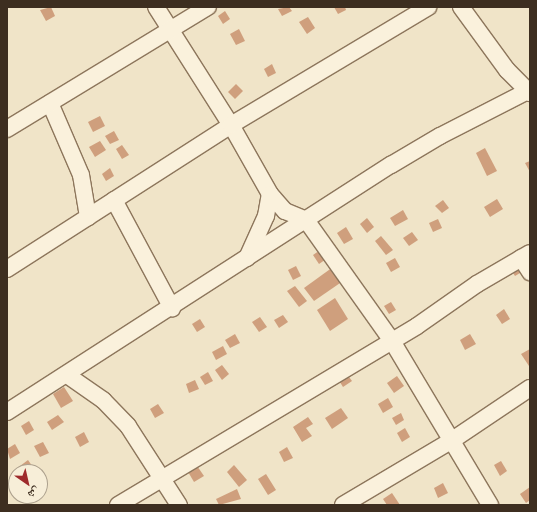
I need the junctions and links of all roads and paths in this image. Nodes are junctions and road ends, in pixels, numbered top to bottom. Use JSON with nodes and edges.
{"nodes":[{"id":1,"x":156,"y":7,"type":"edge"},
{"id":2,"x":208,"y":7,"type":"edge"},
{"id":3,"x":428,"y":7,"type":"edge"},
{"id":4,"x":461,"y":7,"type":"edge"},
{"id":5,"x":171,"y":30,"type":"junction"},
{"id":6,"x":530,"y":91,"type":"edge"},
{"id":7,"x":50,"y":103,"type":"junction"},
{"id":8,"x":231,"y":125,"type":"junction"},
{"id":9,"x":7,"y":129,"type":"edge"},
{"id":10,"x":270,"y":194,"type":"junction"},
{"id":11,"x":114,"y":200,"type":"junction"},
{"id":12,"x":88,"y":217,"type":"junction"},
{"id":13,"x":306,"y":220,"type":"junction"},
{"id":14,"x":525,"y":256,"type":"edge"},
{"id":15,"x":246,"y":259,"type":"junction"},
{"id":16,"x":7,"y":269,"type":"edge"},
{"id":17,"x":530,"y":272,"type":"edge"},
{"id":18,"x":172,"y":308,"type":"junction"},
{"id":19,"x":392,"y":341,"type":"junction"},
{"id":20,"x":67,"y":375,"type":"junction"},
{"id":21,"x":530,"y":388,"type":"edge"},
{"id":22,"x":7,"y":412,"type":"edge"},
{"id":23,"x":451,"y":441,"type":"junction"},
{"id":24,"x":162,"y":478,"type":"junction"},
{"id":25,"x":118,"y":505,"type":"edge"},
{"id":26,"x":179,"y":505,"type":"edge"},
{"id":27,"x":343,"y":505,"type":"edge"},
{"id":28,"x":490,"y":505,"type":"edge"}],
"edges":[{"from":1,"to":5,"type":"street"},
{"from":2,"to":5,"type":"street"},
{"from":3,"to":8,"type":"street"},
{"from":4,"to":6,"type":"street"},
{"from":5,"to":7,"type":"street"},
{"from":5,"to":8,"type":"street"},
{"from":6,"to":13,"type":"street"},
{"from":7,"to":9,"type":"street"},
{"from":7,"to":12,"type":"street"},
{"from":8,"to":10,"type":"street"},
{"from":8,"to":11,"type":"street"},
{"from":10,"to":13,"type":"street"},
{"from":10,"to":15,"type":"street"},
{"from":11,"to":12,"type":"street"},
{"from":11,"to":18,"type":"street"},
{"from":12,"to":16,"type":"street"},
{"from":13,"to":15,"type":"street"},
{"from":13,"to":19,"type":"street"},
{"from":14,"to":17,"type":"street"},
{"from":14,"to":19,"type":"street"},
{"from":15,"to":18,"type":"street"},
{"from":18,"to":20,"type":"street"},
{"from":19,"to":23,"type":"street"},
{"from":19,"to":24,"type":"street"},
{"from":20,"to":22,"type":"street"},
{"from":20,"to":24,"type":"street"},
{"from":21,"to":23,"type":"street"},
{"from":23,"to":27,"type":"street"},
{"from":23,"to":28,"type":"street"},
{"from":24,"to":25,"type":"street"},
{"from":24,"to":26,"type":"street"}]}
